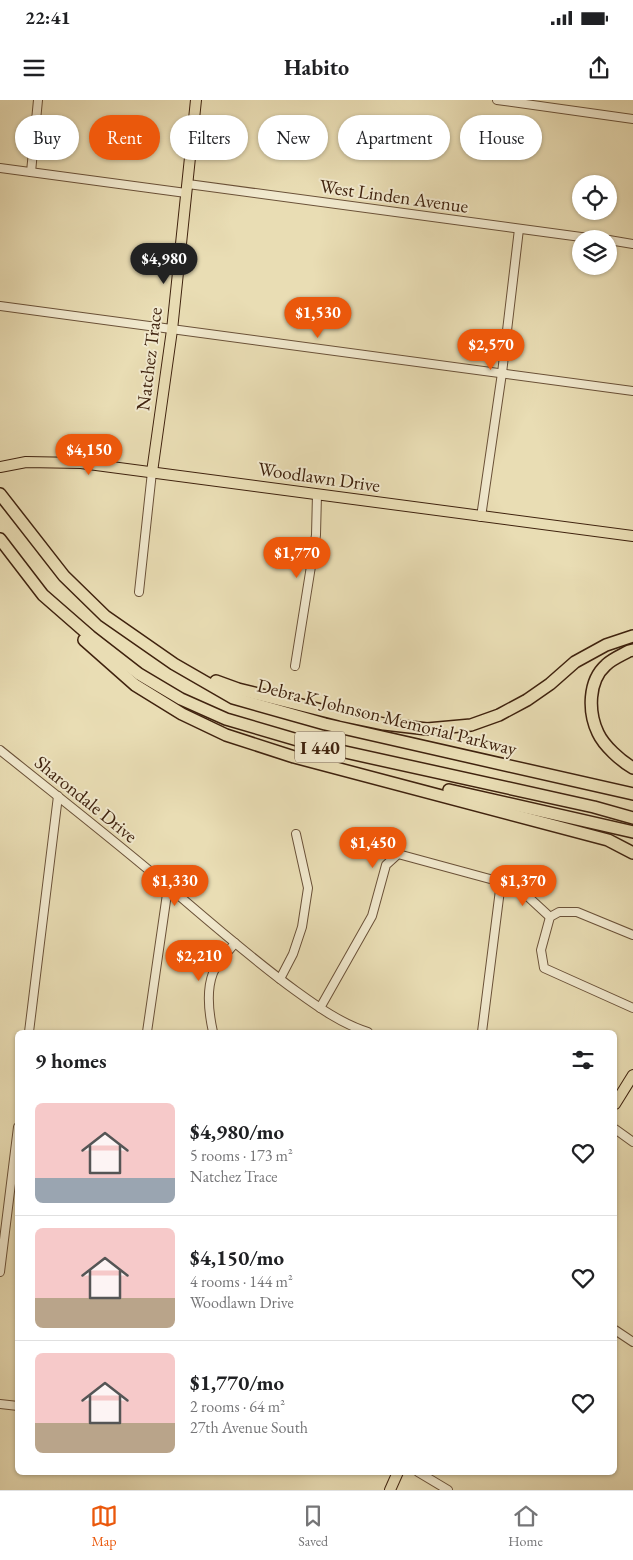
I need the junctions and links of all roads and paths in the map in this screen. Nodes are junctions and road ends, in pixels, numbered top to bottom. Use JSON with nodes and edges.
{"nodes":[{"id":1,"x":38,"y":100,"type":"edge"},
{"id":2,"x":196,"y":100,"type":"edge"},
{"id":3,"x":497,"y":100,"type":"edge"},
{"id":4,"x":633,"y":119,"type":"edge"},
{"id":5,"x":0,"y":168,"type":"edge"},
{"id":6,"x":32,"y":172,"type":"junction"},
{"id":7,"x":187,"y":188,"type":"junction"},
{"id":8,"x":519,"y":229,"type":"junction"},
{"id":9,"x":572,"y":236,"type":"edge"},
{"id":10,"x":617,"y":241,"type":"edge"},
{"id":11,"x":633,"y":244,"type":"edge"},
{"id":12,"x":0,"y":306,"type":"edge"},
{"id":13,"x":172,"y":330,"type":"junction"},
{"id":14,"x":502,"y":372,"type":"junction"},
{"id":15,"x":633,"y":391,"type":"edge"},
{"id":16,"x":0,"y":467,"type":"edge"},
{"id":17,"x":152,"y":472,"type":"junction"},
{"id":18,"x":0,"y":494,"type":"edge"},
{"id":19,"x":317,"y":494,"type":"junction"},
{"id":20,"x":481,"y":517,"type":"junction"},
{"id":21,"x":633,"y":536,"type":"edge"},
{"id":22,"x":0,"y":539,"type":"edge"},
{"id":23,"x":139,"y":592,"type":"dead end"},
{"id":24,"x":43,"y":595,"type":"junction"},
{"id":25,"x":633,"y":636,"type":"edge"},
{"id":26,"x":633,"y":650,"type":"edge"},
{"id":27,"x":174,"y":664,"type":"junction"},
{"id":28,"x":295,"y":666,"type":"dead end"},
{"id":29,"x":0,"y":750,"type":"edge"},
{"id":30,"x":294,"y":757,"type":"junction"},
{"id":31,"x":633,"y":768,"type":"edge"},
{"id":32,"x":633,"y":794,"type":"edge"},
{"id":33,"x":58,"y":796,"type":"junction"},
{"id":34,"x":633,"y":818,"type":"edge"},
{"id":35,"x":633,"y":832,"type":"edge"},
{"id":36,"x":296,"y":834,"type":"dead end"},
{"id":37,"x":633,"y":854,"type":"edge"},
{"id":38,"x":501,"y":882,"type":"junction"},
{"id":39,"x":168,"y":887,"type":"junction"},
{"id":40,"x":550,"y":917,"type":"junction"},
{"id":41,"x":633,"y":935,"type":"edge"},
{"id":42,"x":234,"y":944,"type":"junction"},
{"id":43,"x":280,"y":979,"type":"junction"},
{"id":44,"x":320,"y":1008,"type":"junction"},
{"id":45,"x":633,"y":1008,"type":"edge"},
{"id":46,"x":29,"y":1030,"type":"edge"},
{"id":47,"x":147,"y":1030,"type":"edge"},
{"id":48,"x":214,"y":1030,"type":"edge"},
{"id":49,"x":358,"y":1030,"type":"edge"},
{"id":50,"x":482,"y":1030,"type":"edge"},
{"id":51,"x":633,"y":1075,"type":"edge"},
{"id":52,"x":617,"y":1101,"type":"edge"},
{"id":53,"x":617,"y":1130,"type":"edge"},
{"id":54,"x":633,"y":1142,"type":"edge"},
{"id":55,"x":15,"y":1151,"type":"edge"},
{"id":56,"x":0,"y":1272,"type":"edge"},
{"id":57,"x":617,"y":1331,"type":"edge"},
{"id":58,"x":633,"y":1342,"type":"edge"},
{"id":59,"x":0,"y":1404,"type":"edge"},
{"id":60,"x":15,"y":1406,"type":"edge"},
{"id":61,"x":397,"y":1475,"type":"edge"},
{"id":62,"x":423,"y":1475,"type":"edge"},
{"id":63,"x":390,"y":1490,"type":"edge"},
{"id":64,"x":448,"y":1490,"type":"edge"}],
"edges":[{"from":1,"to":6,"type":"street"},
{"from":2,"to":7,"type":"main road","name":"Natchez Trace"},
{"from":3,"to":4,"type":"street"},
{"from":5,"to":6,"type":"street","name":"West Linden Avenue"},
{"from":6,"to":7,"type":"street","name":"West Linden Avenue"},
{"from":7,"to":8,"type":"street","name":"West Linden Avenue"},
{"from":7,"to":13,"type":"main road","name":"Natchez Trace"},
{"from":8,"to":9,"type":"street","name":"West Linden Avenue"},
{"from":8,"to":14,"type":"street"},
{"from":10,"to":11,"type":"street"},
{"from":12,"to":13,"type":"street"},
{"from":13,"to":14,"type":"street"},
{"from":13,"to":17,"type":"main road","name":"Natchez Trace"},
{"from":14,"to":15,"type":"street"},
{"from":14,"to":20,"type":"street"},
{"from":16,"to":17,"type":"main road","name":"Woodlawn Drive"},
{"from":17,"to":19,"type":"main road","name":"Woodlawn Drive"},
{"from":17,"to":23,"type":"street","name":"Natchez Trace"},
{"from":18,"to":27,"type":"highway","name":"Debra K Johnson Memorial Parkway","number":"I 440"},
{"from":19,"to":20,"type":"main road","name":"Woodlawn Drive"},
{"from":19,"to":28,"type":"street"},
{"from":20,"to":21,"type":"main road","name":"Woodlawn Drive"},
{"from":22,"to":24,"type":"highway","number":"I 440"},
{"from":24,"to":30,"type":"highway"},
{"from":24,"to":34,"type":"highway","number":"I 440"},
{"from":25,"to":27,"type":"highway"},
{"from":26,"to":31,"type":"highway"},
{"from":27,"to":32,"type":"highway","name":"Debra K Johnson Memorial Parkway","number":"I 440"},
{"from":29,"to":33,"type":"street","name":"Sharondale Drive"},
{"from":30,"to":35,"type":"highway"},
{"from":30,"to":37,"type":"highway"},
{"from":33,"to":39,"type":"street","name":"Sharondale Drive"},
{"from":33,"to":46,"type":"street"},
{"from":36,"to":43,"type":"street"},
{"from":38,"to":40,"type":"street"},
{"from":38,"to":44,"type":"street"},
{"from":38,"to":50,"type":"street"},
{"from":39,"to":42,"type":"street","name":"Sharondale Drive"},
{"from":39,"to":47,"type":"street"},
{"from":40,"to":41,"type":"street"},
{"from":40,"to":45,"type":"street"},
{"from":42,"to":43,"type":"street","name":"Sharondale Drive"},
{"from":42,"to":48,"type":"street"},
{"from":43,"to":44,"type":"street","name":"Sharondale Drive"},
{"from":44,"to":49,"type":"street","name":"Sharondale Drive"},
{"from":51,"to":52,"type":"main road"},
{"from":53,"to":54,"type":"street"},
{"from":55,"to":56,"type":"street"},
{"from":57,"to":58,"type":"street"},
{"from":59,"to":60,"type":"street"},
{"from":61,"to":63,"type":"main road"},
{"from":62,"to":64,"type":"street"}]}
